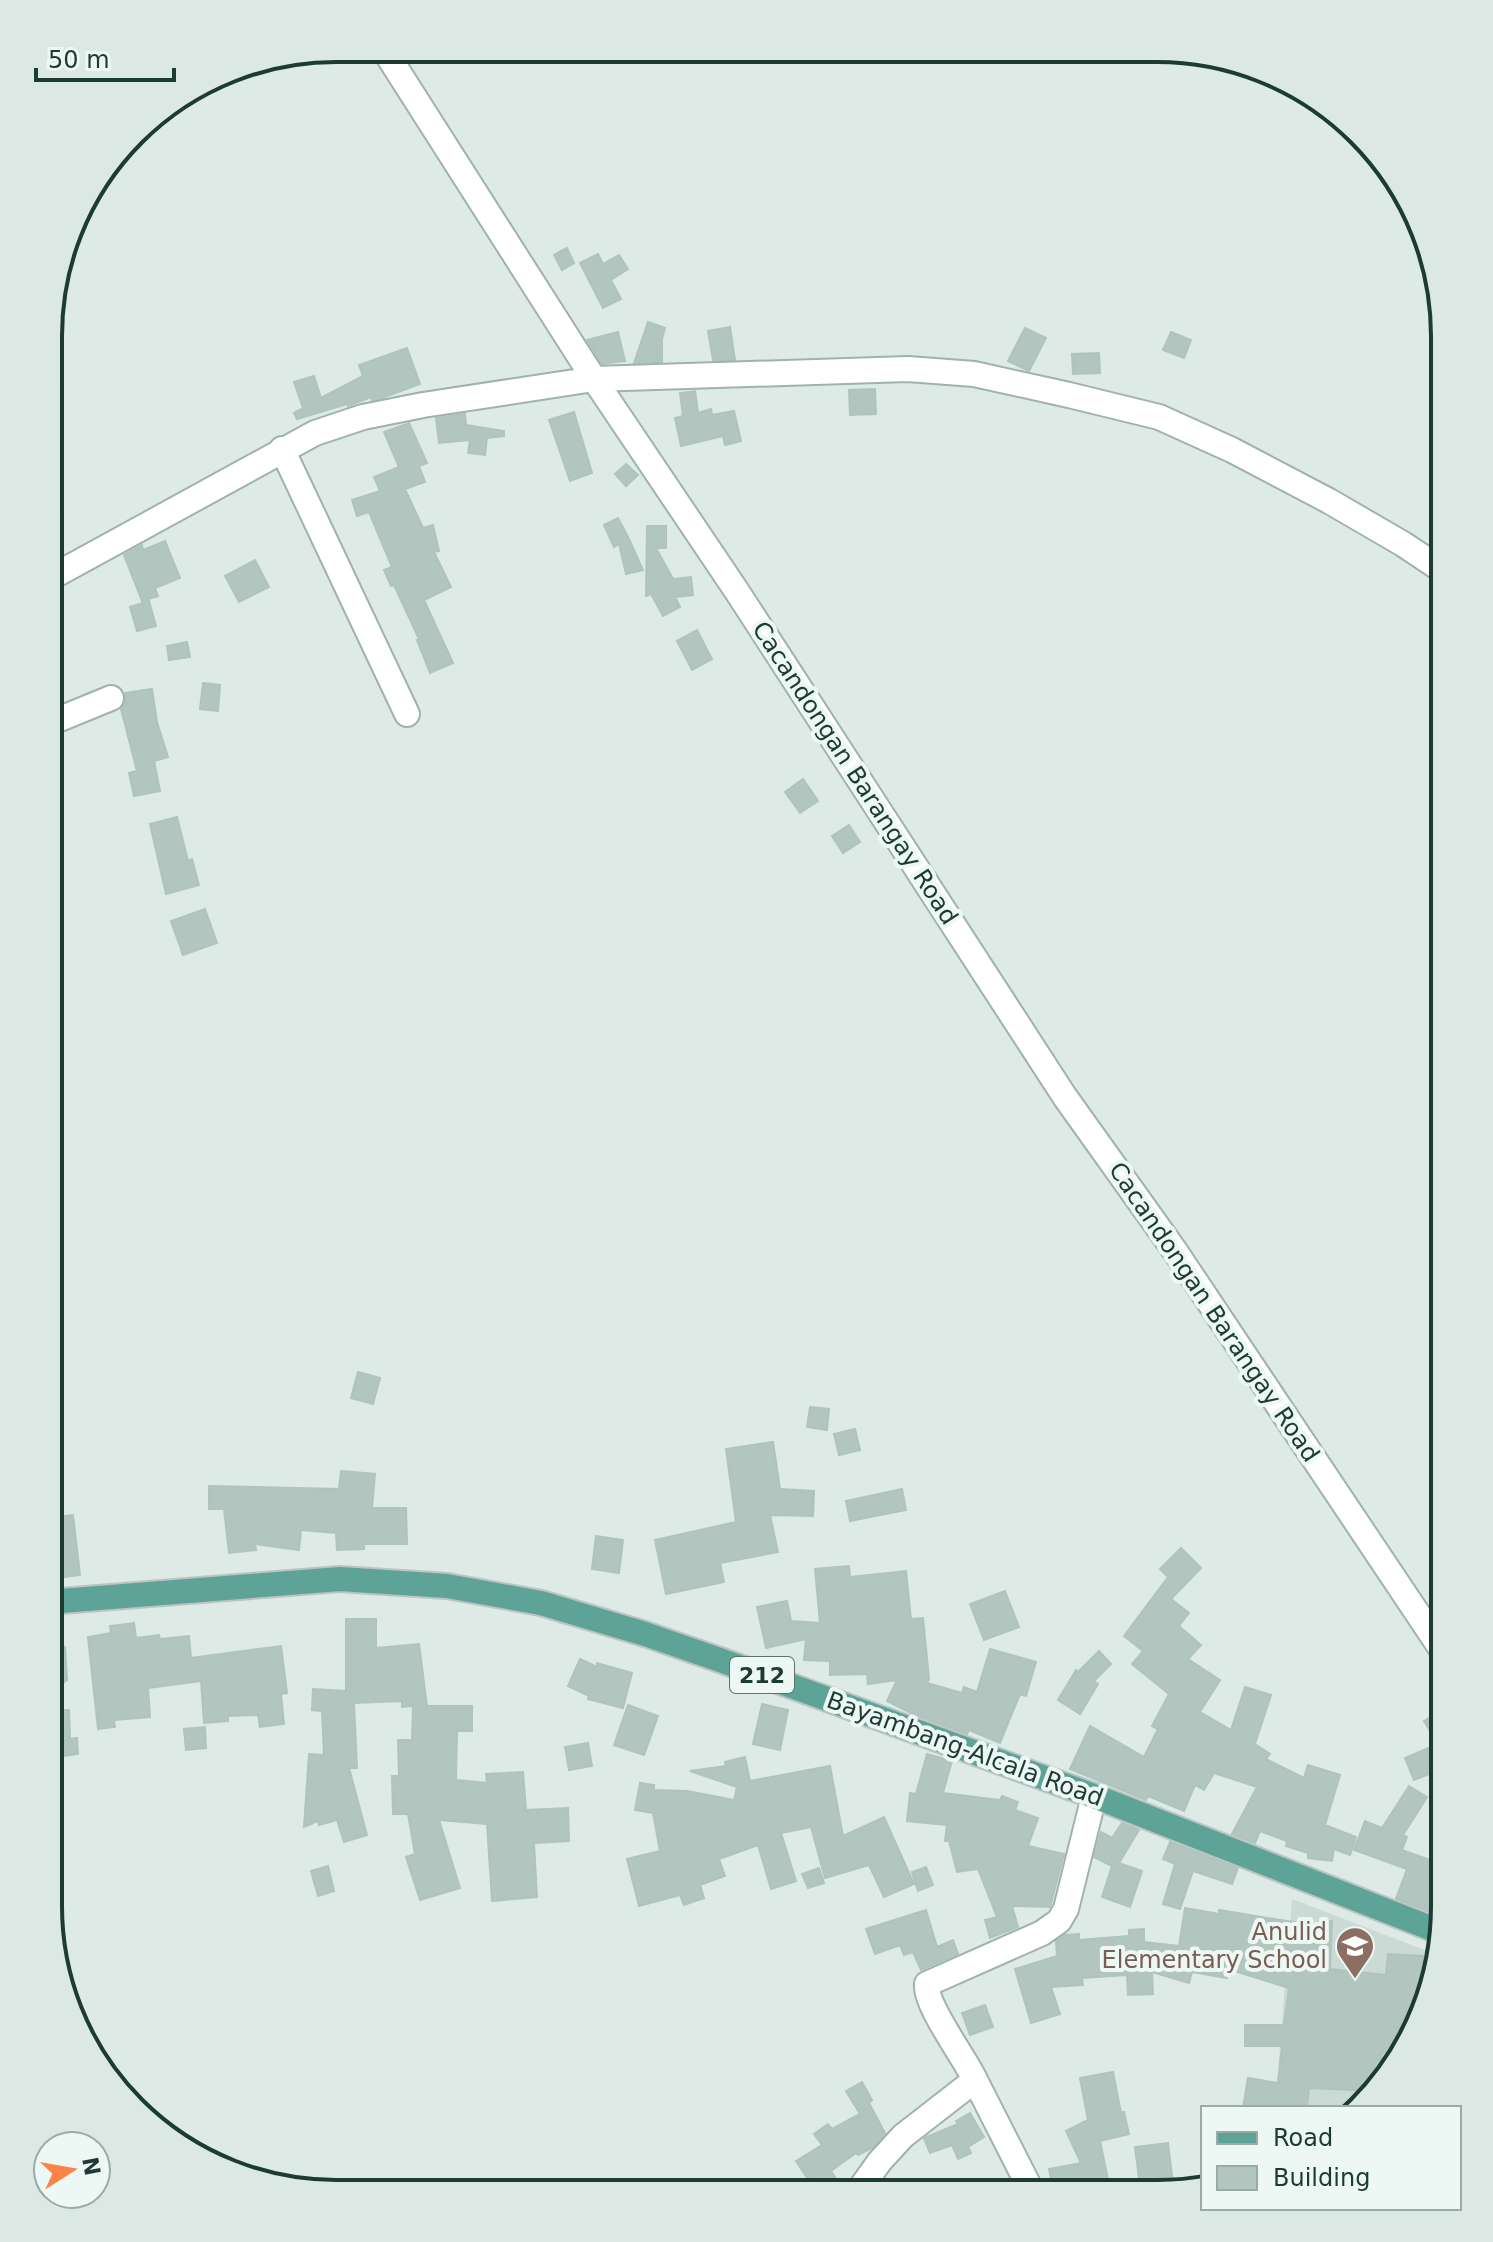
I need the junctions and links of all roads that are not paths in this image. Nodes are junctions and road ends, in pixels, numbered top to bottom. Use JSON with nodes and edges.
{"nodes":[{"id":1,"x":393,"y":63,"type":"edge"},
{"id":2,"x":594,"y":379,"type":"junction"},
{"id":3,"x":282,"y":449,"type":"junction"},
{"id":4,"x":1431,"y":563,"type":"edge"},
{"id":5,"x":62,"y":571,"type":"edge"},
{"id":6,"x":111,"y":698,"type":"dead end"},
{"id":7,"x":407,"y":714,"type":"dead end"},
{"id":8,"x":62,"y":718,"type":"edge"},
{"id":9,"x":62,"y":1601,"type":"edge"},
{"id":10,"x":1430,"y":1632,"type":"edge"},
{"id":11,"x":1094,"y":1796,"type":"junction"},
{"id":12,"x":1430,"y":1928,"type":"edge"},
{"id":13,"x":975,"y":2080,"type":"junction"},
{"id":14,"x":866,"y":2180,"type":"edge"},
{"id":15,"x":1026,"y":2180,"type":"edge"}],
"edges":[{"from":1,"to":2,"type":"street","name":"Cacandongan Barangay Road"},
{"from":2,"to":3,"type":"street"},
{"from":2,"to":4,"type":"street"},
{"from":2,"to":10,"type":"street","name":"Cacandongan Barangay Road"},
{"from":3,"to":5,"type":"street"},
{"from":3,"to":7,"type":"street"},
{"from":6,"to":8,"type":"street"},
{"from":9,"to":11,"type":"main road","name":"Bayambang-Alcala Road","number":"212"},
{"from":11,"to":12,"type":"main road","name":"Bayambang-Alcala Road","number":"212"},
{"from":11,"to":13,"type":"street"},
{"from":13,"to":14,"type":"street"},
{"from":13,"to":15,"type":"street"}]}
